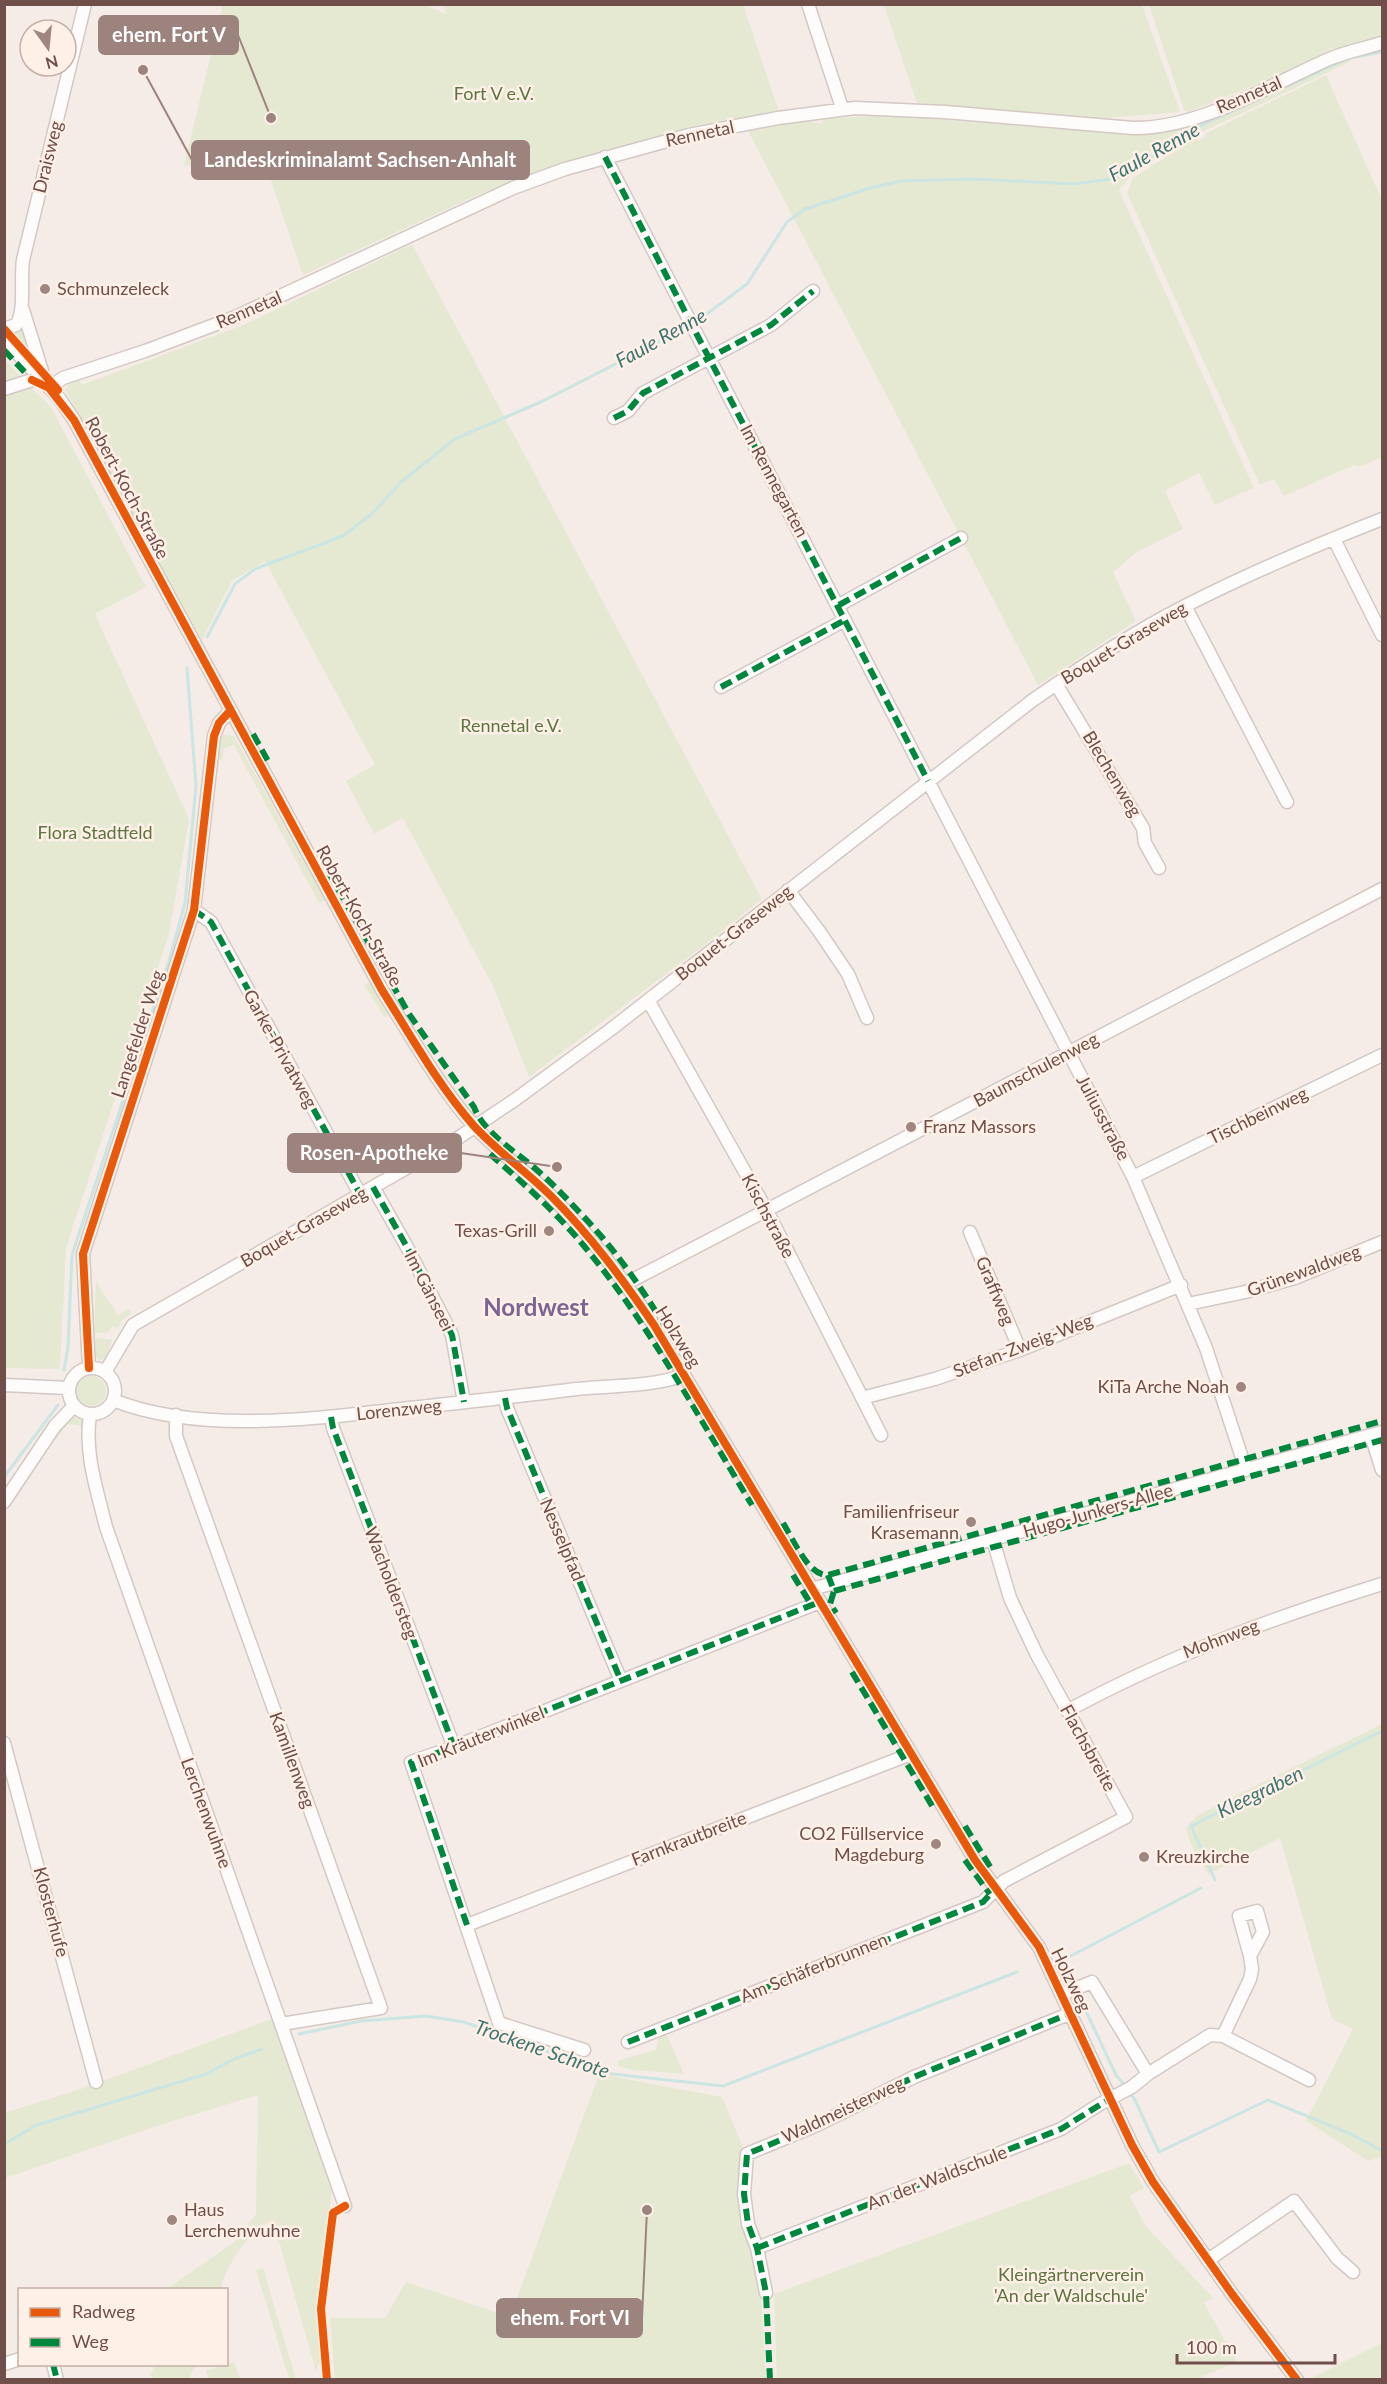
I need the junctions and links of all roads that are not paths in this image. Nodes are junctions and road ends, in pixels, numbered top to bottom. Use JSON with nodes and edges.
{"nodes":[{"id":1,"x":85,"y":4,"type":"edge"},
{"id":2,"x":808,"y":4,"type":"edge"},
{"id":3,"x":1383,"y":43,"type":"edge"},
{"id":4,"x":842,"y":108,"type":"junction"},
{"id":5,"x":605,"y":157,"type":"junction"},
{"id":6,"x":813,"y":291,"type":"dead end"},
{"id":7,"x":23,"y":310,"type":"junction"},
{"id":8,"x":4,"y":328,"type":"edge"},
{"id":9,"x":4,"y":339,"type":"edge"},
{"id":10,"x":709,"y":358,"type":"junction"},
{"id":11,"x":38,"y":375,"type":"junction"},
{"id":12,"x":49,"y":388,"type":"junction"},
{"id":13,"x":4,"y":389,"type":"edge"},
{"id":14,"x":614,"y":418,"type":"dead end"},
{"id":15,"x":1383,"y":519,"type":"edge"},
{"id":16,"x":961,"y":538,"type":"dead end"},
{"id":17,"x":1334,"y":539,"type":"junction"},
{"id":18,"x":839,"y":605,"type":"junction"},
{"id":19,"x":1185,"y":606,"type":"junction"},
{"id":20,"x":845,"y":620,"type":"junction"},
{"id":21,"x":1383,"y":635,"type":"edge"},
{"id":22,"x":1056,"y":684,"type":"junction"},
{"id":23,"x":721,"y":687,"type":"dead end"},
{"id":24,"x":230,"y":711,"type":"junction"},
{"id":25,"x":928,"y":781,"type":"junction"},
{"id":26,"x":1287,"y":802,"type":"dead end"},
{"id":27,"x":1159,"y":868,"type":"dead end"},
{"id":28,"x":1383,"y":889,"type":"edge"},
{"id":29,"x":788,"y":890,"type":"junction"},
{"id":30,"x":194,"y":910,"type":"junction"},
{"id":31,"x":648,"y":1000,"type":"junction"},
{"id":32,"x":867,"y":1018,"type":"dead end"},
{"id":33,"x":1068,"y":1052,"type":"junction"},
{"id":34,"x":1383,"y":1055,"type":"edge"},
{"id":35,"x":475,"y":1127,"type":"junction"},
{"id":36,"x":1133,"y":1177,"type":"junction"},
{"id":37,"x":373,"y":1187,"type":"junction"},
{"id":38,"x":360,"y":1194,"type":"junction"},
{"id":39,"x":767,"y":1211,"type":"junction"},
{"id":40,"x":970,"y":1232,"type":"dead end"},
{"id":41,"x":1383,"y":1242,"type":"edge"},
{"id":42,"x":626,"y":1284,"type":"junction"},
{"id":43,"x":1180,"y":1285,"type":"junction"},
{"id":44,"x":1188,"y":1304,"type":"junction"},
{"id":45,"x":1020,"y":1350,"type":"junction"},
{"id":46,"x":89,"y":1368,"type":"junction"},
{"id":47,"x":105,"y":1372,"type":"junction"},
{"id":48,"x":684,"y":1374,"type":"junction"},
{"id":49,"x":4,"y":1385,"type":"edge"},
{"id":50,"x":68,"y":1388,"type":"junction"},
{"id":51,"x":505,"y":1398,"type":"junction"},
{"id":52,"x":862,"y":1398,"type":"junction"},
{"id":53,"x":113,"y":1400,"type":"junction"},
{"id":54,"x":464,"y":1402,"type":"junction"},
{"id":55,"x":74,"y":1406,"type":"junction"},
{"id":56,"x":90,"y":1415,"type":"junction"},
{"id":57,"x":176,"y":1415,"type":"junction"},
{"id":58,"x":332,"y":1417,"type":"junction"},
{"id":59,"x":1377,"y":1433,"type":"edge"},
{"id":60,"x":881,"y":1435,"type":"dead end"},
{"id":61,"x":1246,"y":1470,"type":"junction"},
{"id":62,"x":1383,"y":1470,"type":"edge"},
{"id":63,"x":4,"y":1502,"type":"edge"},
{"id":64,"x":993,"y":1540,"type":"junction"},
{"id":65,"x":1383,"y":1584,"type":"edge"},
{"id":66,"x":812,"y":1588,"type":"junction"},
{"id":67,"x":820,"y":1602,"type":"junction"},
{"id":68,"x":621,"y":1681,"type":"junction"},
{"id":69,"x":1067,"y":1712,"type":"junction"},
{"id":70,"x":4,"y":1743,"type":"edge"},
{"id":71,"x":454,"y":1747,"type":"junction"},
{"id":72,"x":911,"y":1754,"type":"junction"},
{"id":73,"x":995,"y":1888,"type":"junction"},
{"id":74,"x":467,"y":1925,"type":"junction"},
{"id":75,"x":1250,"y":1956,"type":"dead end"},
{"id":76,"x":1072,"y":1990,"type":"junction"},
{"id":77,"x":1071,"y":2013,"type":"junction"},
{"id":78,"x":281,"y":2024,"type":"junction"},
{"id":79,"x":1223,"y":2036,"type":"junction"},
{"id":80,"x":628,"y":2042,"type":"dead end"},
{"id":81,"x":584,"y":2050,"type":"dead end"},
{"id":82,"x":1148,"y":2074,"type":"junction"},
{"id":83,"x":1309,"y":2080,"type":"dead end"},
{"id":84,"x":96,"y":2082,"type":"dead end"},
{"id":85,"x":1121,"y":2093,"type":"junction"},
{"id":86,"x":345,"y":2206,"type":"dead end"},
{"id":87,"x":758,"y":2248,"type":"junction"},
{"id":88,"x":1208,"y":2260,"type":"junction"},
{"id":89,"x":1353,"y":2272,"type":"dead end"},
{"id":90,"x":766,"y":2293,"type":"dead end"},
{"id":91,"x":1297,"y":2379,"type":"edge"}],
"edges":[{"from":1,"to":7,"type":"street","name":"Draisweg"},
{"from":2,"to":4,"type":"street"},
{"from":3,"to":4,"type":"street","name":"Rennetal"},
{"from":4,"to":5,"type":"street","name":"Rennetal"},
{"from":5,"to":10,"type":"street","name":"Im Rennegarten"},
{"from":5,"to":12,"type":"street","name":"Rennetal"},
{"from":6,"to":10,"type":"street"},
{"from":7,"to":8,"type":"street"},
{"from":7,"to":11,"type":"street","name":"Draisweg"},
{"from":9,"to":11,"type":"street","name":"Robert-Koch-Straße"},
{"from":10,"to":14,"type":"street"},
{"from":10,"to":18,"type":"street","name":"Im Rennegarten"},
{"from":11,"to":12,"type":"street","name":"Robert-Koch-Straße"},
{"from":11,"to":13,"type":"street"},
{"from":12,"to":24,"type":"street","name":"Robert-Koch-Straße"},
{"from":15,"to":17,"type":"street","name":"Boquet-Graseweg"},
{"from":16,"to":18,"type":"street"},
{"from":17,"to":19,"type":"street","name":"Boquet-Graseweg"},
{"from":17,"to":21,"type":"street"},
{"from":18,"to":20,"type":"street","name":"Im Rennegarten"},
{"from":19,"to":22,"type":"street","name":"Boquet-Graseweg"},
{"from":19,"to":26,"type":"street"},
{"from":20,"to":23,"type":"street"},
{"from":20,"to":25,"type":"street","name":"Im Rennegarten"},
{"from":22,"to":25,"type":"street","name":"Boquet-Graseweg"},
{"from":22,"to":27,"type":"street","name":"Blechenweg"},
{"from":24,"to":30,"type":"street","name":"Langefelder Weg"},
{"from":24,"to":35,"type":"street","name":"Robert-Koch-Straße"},
{"from":25,"to":29,"type":"street","name":"Boquet-Graseweg"},
{"from":25,"to":33,"type":"street","name":"Juliusstraße"},
{"from":28,"to":33,"type":"street","name":"Baumschulenweg"},
{"from":29,"to":31,"type":"street","name":"Boquet-Graseweg"},
{"from":29,"to":32,"type":"street"},
{"from":30,"to":38,"type":"street","name":"Garke-Privatweg"},
{"from":30,"to":46,"type":"street","name":"Langefelder Weg"},
{"from":31,"to":35,"type":"street","name":"Boquet-Graseweg"},
{"from":31,"to":39,"type":"street","name":"Kischstraße"},
{"from":33,"to":36,"type":"street","name":"Juliusstraße"},
{"from":33,"to":39,"type":"street","name":"Baumschulenweg"},
{"from":34,"to":36,"type":"street","name":"Tischbeinweg"},
{"from":35,"to":37,"type":"street","name":"Boquet-Graseweg"},
{"from":35,"to":42,"type":"street","name":"Holzweg"},
{"from":36,"to":43,"type":"street","name":"Juliusstraße"},
{"from":37,"to":38,"type":"street","name":"Boquet-Graseweg"},
{"from":37,"to":54,"type":"street","name":"Im Gänseei"},
{"from":38,"to":47,"type":"street","name":"Boquet-Graseweg"},
{"from":39,"to":42,"type":"street","name":"Baumschulenweg"},
{"from":39,"to":52,"type":"street","name":"Kischstraße"},
{"from":40,"to":45,"type":"street","name":"Graffweg"},
{"from":41,"to":44,"type":"street","name":"Grünewaldweg"},
{"from":42,"to":48,"type":"street","name":"Holzweg"},
{"from":43,"to":44,"type":"street","name":"Juliusstraße"},
{"from":43,"to":45,"type":"street","name":"Stefan-Zweig-Weg"},
{"from":44,"to":61,"type":"street","name":"Juliusstraße"},
{"from":45,"to":52,"type":"street","name":"Stefan-Zweig-Weg"},
{"from":46,"to":47,"type":"street"},
{"from":46,"to":50,"type":"street"},
{"from":47,"to":53,"type":"street"},
{"from":48,"to":51,"type":"street","name":"Lorenzweg"},
{"from":48,"to":66,"type":"street","name":"Holzweg"},
{"from":49,"to":50,"type":"street"},
{"from":50,"to":55,"type":"street"},
{"from":51,"to":54,"type":"street","name":"Lorenzweg"},
{"from":51,"to":68,"type":"street","name":"Nesselpfad"},
{"from":52,"to":60,"type":"street","name":"Kischstraße"},
{"from":53,"to":56,"type":"street"},
{"from":53,"to":57,"type":"street","name":"Lorenzweg"},
{"from":54,"to":58,"type":"street","name":"Lorenzweg"},
{"from":55,"to":56,"type":"street"},
{"from":55,"to":63,"type":"street"},
{"from":56,"to":78,"type":"street","name":"Lerchenwuhne"},
{"from":57,"to":58,"type":"street","name":"Lorenzweg"},
{"from":57,"to":78,"type":"street","name":"Kamillenweg"},
{"from":58,"to":71,"type":"street","name":"Wacholdersteg"},
{"from":59,"to":61,"type":"street","name":"Hugo-Junkers-Allee"},
{"from":59,"to":62,"type":"street"},
{"from":61,"to":64,"type":"street","name":"Hugo-Junkers-Allee"},
{"from":64,"to":66,"type":"street","name":"Hugo-Junkers-Allee"},
{"from":64,"to":69,"type":"street","name":"Flachsbreite"},
{"from":65,"to":69,"type":"street","name":"Mohnweg"},
{"from":66,"to":67,"type":"street","name":"Holzweg"},
{"from":67,"to":68,"type":"street","name":"Im Kräuterwinkel"},
{"from":67,"to":72,"type":"street","name":"Holzweg"},
{"from":68,"to":71,"type":"street","name":"Im Kräuterwinkel"},
{"from":69,"to":73,"type":"street","name":"Flachsbreite"},
{"from":70,"to":84,"type":"street","name":"Klosterhufe"},
{"from":71,"to":74,"type":"street","name":"Im Kräuterwinkel"},
{"from":72,"to":73,"type":"street","name":"Holzweg"},
{"from":72,"to":74,"type":"street","name":"Farnkrautbreite"},
{"from":73,"to":76,"type":"street","name":"Holzweg"},
{"from":73,"to":80,"type":"street","name":"Am Schäferbrunnen"},
{"from":74,"to":81,"type":"street","name":"Im Kräuterwinkel"},
{"from":75,"to":79,"type":"street"},
{"from":76,"to":77,"type":"street","name":"Holzweg"},
{"from":76,"to":82,"type":"street"},
{"from":77,"to":85,"type":"street","name":"Holzweg"},
{"from":77,"to":87,"type":"street","name":"Waldmeisterweg"},
{"from":78,"to":86,"type":"street","name":"Lerchenwuhne"},
{"from":79,"to":82,"type":"street","name":"An der Waldschule"},
{"from":79,"to":83,"type":"street"},
{"from":82,"to":85,"type":"street","name":"An der Waldschule"},
{"from":85,"to":87,"type":"street","name":"An der Waldschule"},
{"from":85,"to":88,"type":"street","name":"Holzweg"},
{"from":87,"to":90,"type":"street","name":"Waldmeisterweg"},
{"from":88,"to":89,"type":"street"},
{"from":88,"to":91,"type":"street","name":"Holzweg"}]}
